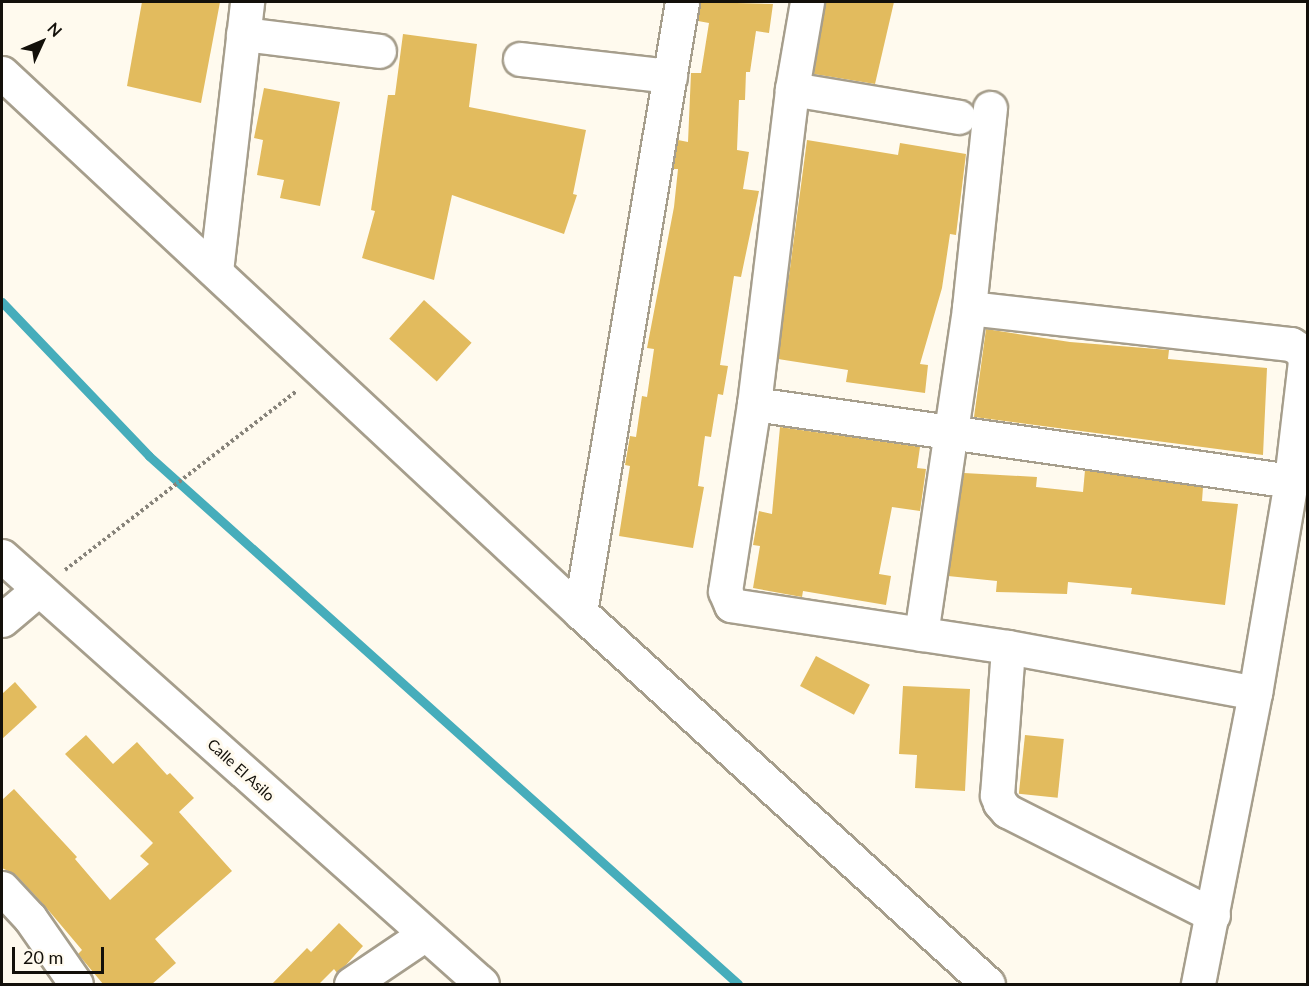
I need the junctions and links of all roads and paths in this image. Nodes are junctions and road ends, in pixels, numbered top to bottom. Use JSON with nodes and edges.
{"nodes":[{"id":1,"x":247,"y":2,"type":"edge"},
{"id":2,"x":682,"y":2,"type":"edge"},
{"id":3,"x":807,"y":2,"type":"edge"},
{"id":4,"x":243,"y":34,"type":"junction"},
{"id":5,"x":379,"y":51,"type":"dead end"},
{"id":6,"x":520,"y":58,"type":"dead end"},
{"id":7,"x":2,"y":73,"type":"edge"},
{"id":8,"x":670,"y":76,"type":"junction"},
{"id":9,"x":792,"y":89,"type":"junction"},
{"id":10,"x":990,"y":108,"type":"dead end"},
{"id":11,"x":959,"y":117,"type":"dead end"},
{"id":12,"x":216,"y":272,"type":"junction"},
{"id":13,"x":969,"y":308,"type":"junction"},
{"id":14,"x":323,"y":370,"type":"junction"},
{"id":15,"x":754,"y":404,"type":"junction"},
{"id":16,"x":951,"y":432,"type":"junction"},
{"id":17,"x":1291,"y":481,"type":"junction"},
{"id":18,"x":2,"y":556,"type":"edge"},
{"id":19,"x":39,"y":589,"type":"junction"},
{"id":20,"x":580,"y":612,"type":"junction"},
{"id":21,"x":2,"y":620,"type":"edge"},
{"id":22,"x":921,"y":634,"type":"junction"},
{"id":23,"x":1008,"y":647,"type":"junction"},
{"id":24,"x":1255,"y":693,"type":"junction"},
{"id":25,"x":2,"y":888,"type":"edge"},
{"id":26,"x":1213,"y":915,"type":"junction"},
{"id":27,"x":425,"y":934,"type":"junction"},
{"id":28,"x":76,"y":984,"type":"edge"},
{"id":29,"x":351,"y":984,"type":"edge"},
{"id":30,"x":482,"y":984,"type":"edge"},
{"id":31,"x":988,"y":984,"type":"edge"},
{"id":32,"x":1198,"y":984,"type":"edge"}],
"edges":[{"from":1,"to":4,"type":"street"},
{"from":2,"to":8,"type":"street"},
{"from":3,"to":9,"type":"street"},
{"from":4,"to":5,"type":"street"},
{"from":4,"to":12,"type":"street"},
{"from":6,"to":8,"type":"street"},
{"from":7,"to":12,"type":"street"},
{"from":8,"to":20,"type":"street"},
{"from":9,"to":11,"type":"street"},
{"from":9,"to":15,"type":"street"},
{"from":10,"to":13,"type":"street"},
{"from":12,"to":14,"type":"street"},
{"from":13,"to":16,"type":"street"},
{"from":13,"to":17,"type":"street"},
{"from":14,"to":19,"type":"path"},
{"from":14,"to":20,"type":"street"},
{"from":15,"to":16,"type":"street"},
{"from":15,"to":22,"type":"street"},
{"from":16,"to":17,"type":"street"},
{"from":16,"to":22,"type":"street"},
{"from":17,"to":24,"type":"street"},
{"from":18,"to":19,"type":"street","name":"Calle El Asilo"},
{"from":19,"to":21,"type":"street"},
{"from":19,"to":27,"type":"street","name":"Calle El Asilo"},
{"from":20,"to":31,"type":"street"},
{"from":22,"to":23,"type":"street"},
{"from":23,"to":24,"type":"street"},
{"from":23,"to":26,"type":"street"},
{"from":24,"to":26,"type":"street"},
{"from":25,"to":28,"type":"street"},
{"from":26,"to":32,"type":"street"},
{"from":27,"to":29,"type":"street"},
{"from":27,"to":30,"type":"street","name":"Calle El Asilo"}]}
